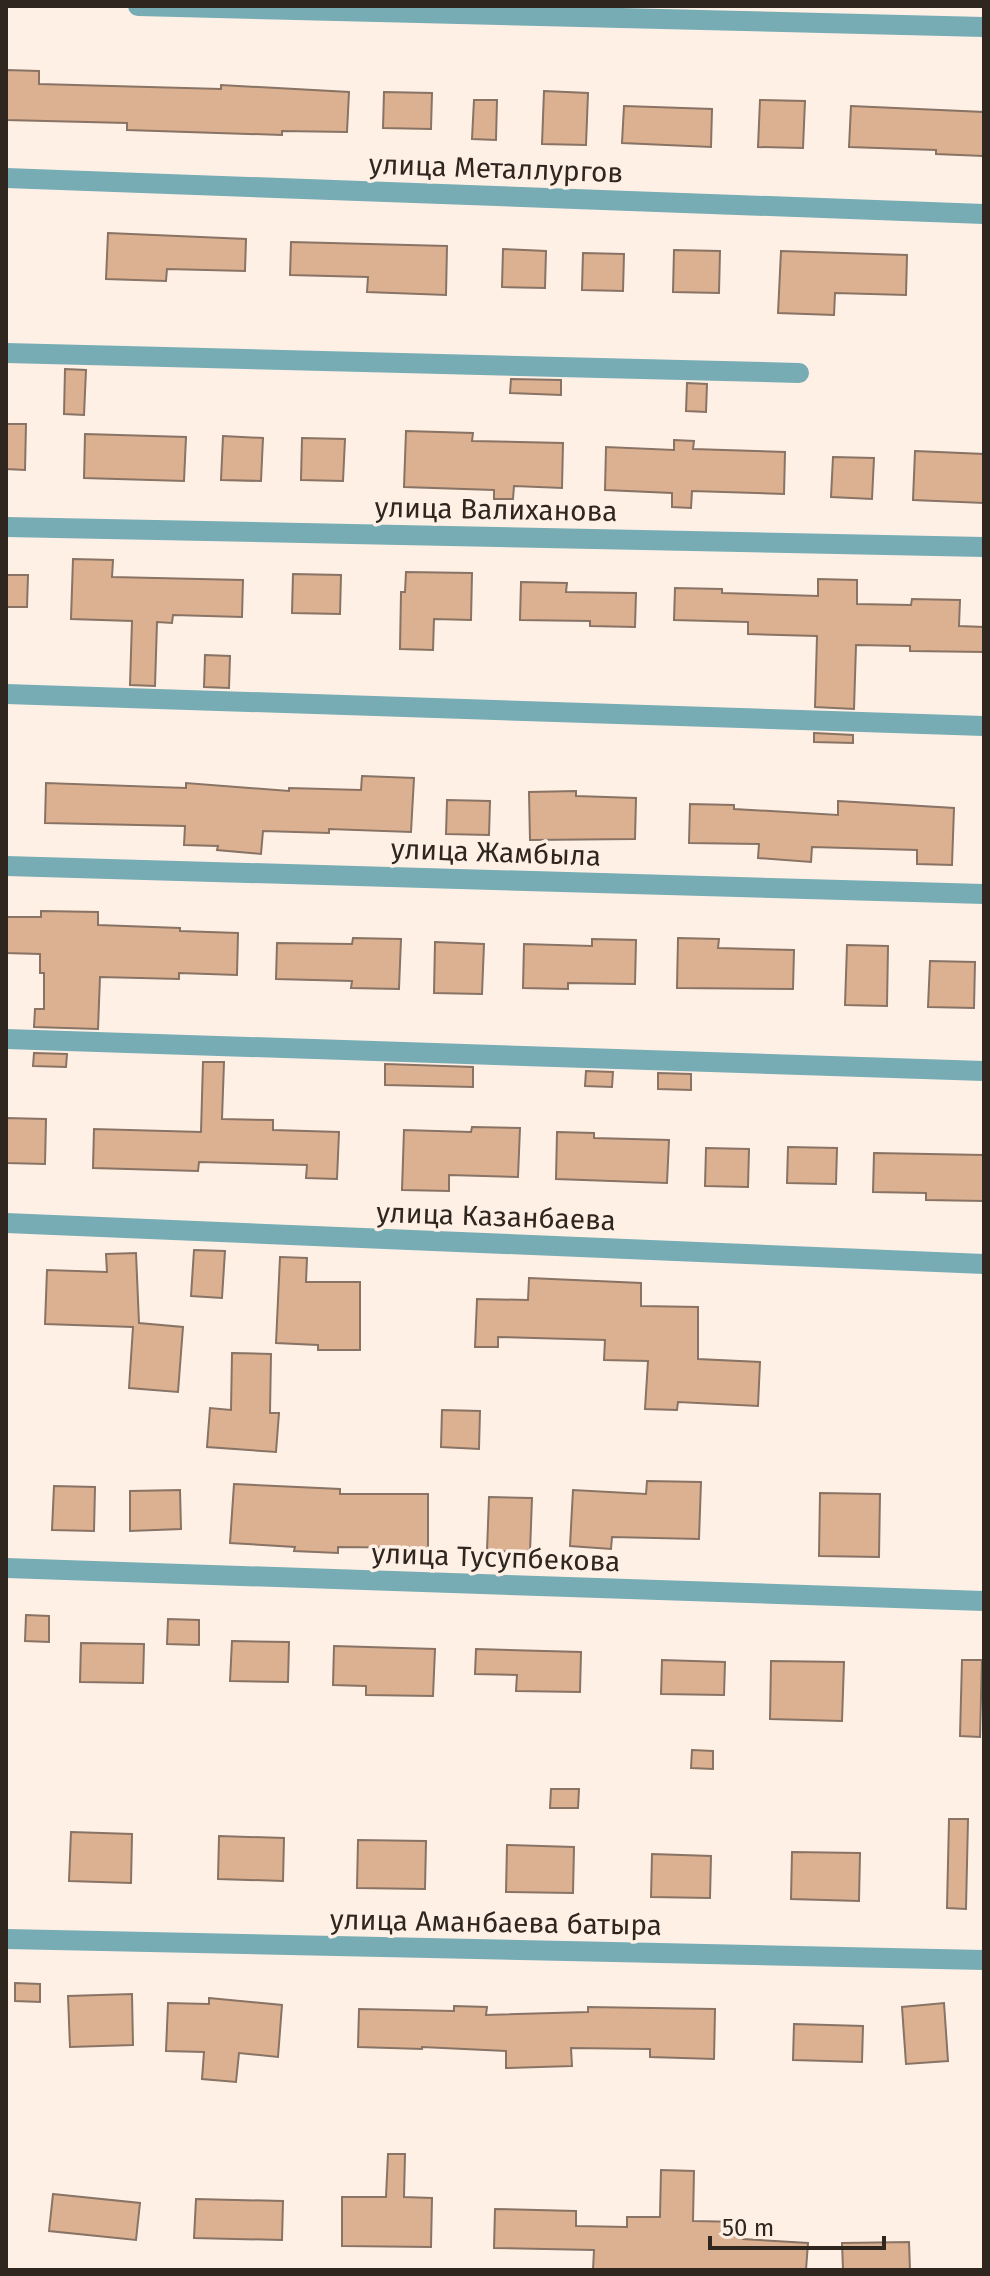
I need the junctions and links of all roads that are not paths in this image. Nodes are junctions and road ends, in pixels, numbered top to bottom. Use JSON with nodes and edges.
{"nodes":[{"id":1,"x":138,"y":6,"type":"edge"},
{"id":2,"x":984,"y":27,"type":"edge"},
{"id":3,"x":6,"y":178,"type":"edge"},
{"id":4,"x":984,"y":214,"type":"edge"},
{"id":5,"x":6,"y":353,"type":"edge"},
{"id":6,"x":799,"y":373,"type":"dead end"},
{"id":7,"x":6,"y":527,"type":"edge"},
{"id":8,"x":984,"y":547,"type":"edge"},
{"id":9,"x":6,"y":694,"type":"edge"},
{"id":10,"x":984,"y":726,"type":"edge"},
{"id":11,"x":6,"y":866,"type":"edge"},
{"id":12,"x":984,"y":894,"type":"edge"},
{"id":13,"x":6,"y":1039,"type":"edge"},
{"id":14,"x":984,"y":1071,"type":"edge"},
{"id":15,"x":6,"y":1223,"type":"edge"},
{"id":16,"x":984,"y":1264,"type":"edge"},
{"id":17,"x":6,"y":1568,"type":"edge"},
{"id":18,"x":984,"y":1601,"type":"edge"},
{"id":19,"x":6,"y":1939,"type":"edge"},
{"id":20,"x":984,"y":1960,"type":"edge"}],
"edges":[{"from":1,"to":2,"type":"street"},
{"from":3,"to":4,"type":"street","name":"улица Металлургов"},
{"from":5,"to":6,"type":"street"},
{"from":7,"to":8,"type":"street","name":"улица Валиханова"},
{"from":9,"to":10,"type":"street"},
{"from":11,"to":12,"type":"street","name":"улица Жамбыла"},
{"from":13,"to":14,"type":"street"},
{"from":15,"to":16,"type":"street","name":"улица Казанбаева"},
{"from":17,"to":18,"type":"street","name":"улица Тусупбекова"},
{"from":19,"to":20,"type":"street","name":"улица Аманбаева батыра"}]}
